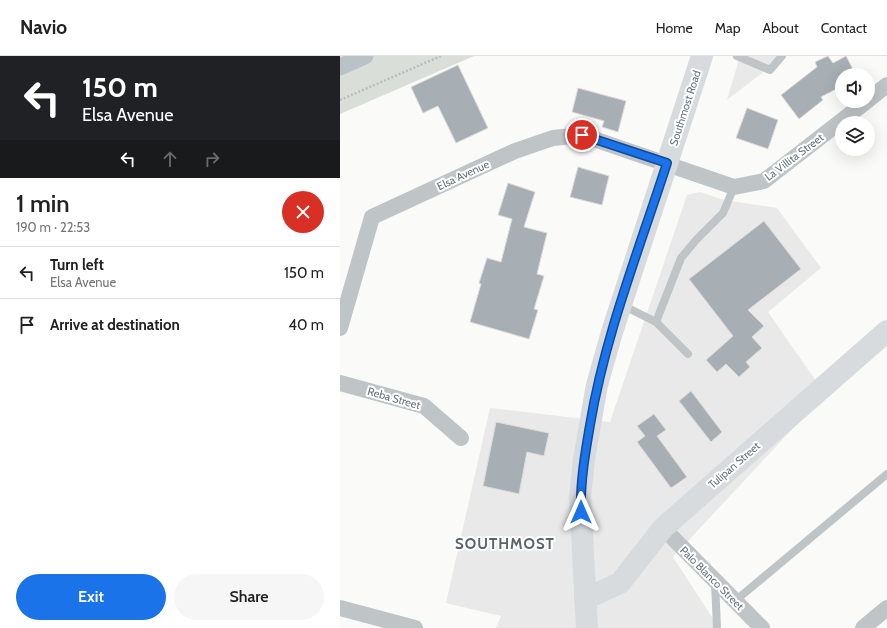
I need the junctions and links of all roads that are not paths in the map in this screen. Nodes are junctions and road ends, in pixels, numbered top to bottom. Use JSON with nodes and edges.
{"nodes":[{"id":1,"x":702,"y":56,"type":"edge"},
{"id":2,"x":739,"y":56,"type":"edge"},
{"id":3,"x":782,"y":56,"type":"edge"},
{"id":4,"x":887,"y":85,"type":"edge"},
{"id":5,"x":875,"y":94,"type":"edge"},
{"id":6,"x":857,"y":108,"type":"edge"},
{"id":7,"x":667,"y":163,"type":"junction"},
{"id":8,"x":734,"y":187,"type":"junction"},
{"id":9,"x":621,"y":304,"type":"junction"},
{"id":10,"x":656,"y":322,"type":"junction"},
{"id":11,"x":340,"y":328,"type":"edge"},
{"id":12,"x":887,"y":331,"type":"edge"},
{"id":13,"x":688,"y":354,"type":"dead end"},
{"id":14,"x":340,"y":382,"type":"edge"},
{"id":15,"x":461,"y":438,"type":"dead end"},
{"id":16,"x":887,"y":474,"type":"edge"},
{"id":17,"x":663,"y":528,"type":"junction"},
{"id":18,"x":715,"y":581,"type":"junction"},
{"id":19,"x":585,"y":599,"type":"junction"},
{"id":20,"x":735,"y":601,"type":"junction"},
{"id":21,"x":340,"y":608,"type":"edge"},
{"id":22,"x":887,"y":608,"type":"edge"},
{"id":23,"x":415,"y":628,"type":"edge"},
{"id":24,"x":587,"y":628,"type":"edge"},
{"id":25,"x":717,"y":628,"type":"edge"},
{"id":26,"x":762,"y":628,"type":"edge"},
{"id":27,"x":864,"y":628,"type":"edge"}],
"edges":[{"from":1,"to":7,"type":"main road","name":"Southmost Road"},
{"from":2,"to":3,"type":"lane"},
{"from":4,"to":5,"type":"street","name":"La Villita Street"},
{"from":6,"to":8,"type":"street","name":"La Villita Street"},
{"from":7,"to":8,"type":"street"},
{"from":7,"to":9,"type":"main road","name":"Southmost Road"},
{"from":7,"to":11,"type":"street","name":"Elsa Avenue"},
{"from":8,"to":10,"type":"lane"},
{"from":9,"to":10,"type":"lane"},
{"from":9,"to":19,"type":"main road","name":"Southmost Road"},
{"from":10,"to":13,"type":"lane"},
{"from":12,"to":17,"type":"main road","name":"Tulipan Street"},
{"from":14,"to":15,"type":"street","name":"Reba Street"},
{"from":16,"to":20,"type":"lane"},
{"from":17,"to":18,"type":"street","name":"Palo Blanco Street"},
{"from":17,"to":19,"type":"main road","name":"Tulipan Street"},
{"from":18,"to":20,"type":"street","name":"Palo Blanco Street"},
{"from":18,"to":25,"type":"lane"},
{"from":19,"to":24,"type":"main road","name":"Southmost Road"},
{"from":20,"to":26,"type":"street","name":"Palo Blanco Street"},
{"from":21,"to":23,"type":"street"},
{"from":22,"to":27,"type":"street"}]}
